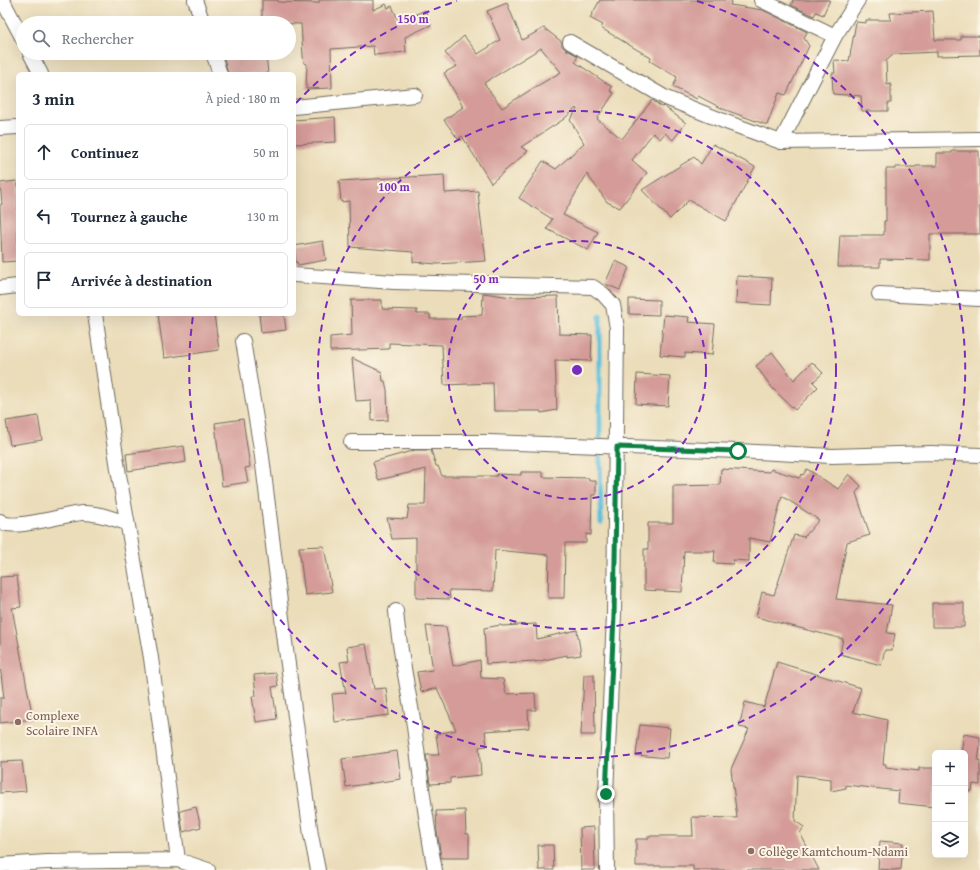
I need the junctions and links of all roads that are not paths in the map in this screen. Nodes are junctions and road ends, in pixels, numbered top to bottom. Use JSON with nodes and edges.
{"nodes":[{"id":1,"x":195,"y":0,"type":"edge"},
{"id":2,"x":761,"y":0,"type":"edge"},
{"id":3,"x":858,"y":0,"type":"edge"},
{"id":4,"x":4,"y":3,"type":"dead end"},
{"id":5,"x":201,"y":16,"type":"edge"},
{"id":6,"x":16,"y":26,"type":"edge"},
{"id":7,"x":835,"y":36,"type":"junction"},
{"id":8,"x":570,"y":42,"type":"dead end"},
{"id":9,"x":34,"y":60,"type":"edge"},
{"id":10,"x":215,"y":60,"type":"edge"},
{"id":11,"x":40,"y":72,"type":"edge"},
{"id":12,"x":219,"y":72,"type":"edge"},
{"id":13,"x":415,"y":94,"type":"dead end"},
{"id":14,"x":296,"y":107,"type":"edge"},
{"id":15,"x":16,"y":127,"type":"edge"},
{"id":16,"x":0,"y":128,"type":"edge"},
{"id":17,"x":980,"y":139,"type":"edge"},
{"id":18,"x":781,"y":142,"type":"junction"},
{"id":19,"x":296,"y":275,"type":"edge"},
{"id":20,"x":16,"y":286,"type":"edge"},
{"id":21,"x":0,"y":288,"type":"edge"},
{"id":22,"x":879,"y":294,"type":"dead end"},
{"id":23,"x":980,"y":299,"type":"edge"},
{"id":24,"x":95,"y":316,"type":"edge"},
{"id":25,"x":242,"y":341,"type":"dead end"},
{"id":26,"x":351,"y":442,"type":"dead end"},
{"id":27,"x":617,"y":447,"type":"junction"},
{"id":28,"x":980,"y":455,"type":"edge"},
{"id":29,"x":0,"y":521,"type":"edge"},
{"id":30,"x":127,"y":523,"type":"junction"},
{"id":31,"x":396,"y":611,"type":"dead end"},
{"id":32,"x":178,"y":860,"type":"junction"},
{"id":33,"x":0,"y":865,"type":"edge"},
{"id":34,"x":208,"y":870,"type":"edge"},
{"id":35,"x":318,"y":870,"type":"edge"},
{"id":36,"x":435,"y":870,"type":"edge"},
{"id":37,"x":607,"y":870,"type":"edge"}],
"edges":[{"from":1,"to":5,"type":"street"},
{"from":2,"to":7,"type":"street"},
{"from":3,"to":7,"type":"street"},
{"from":4,"to":6,"type":"street"},
{"from":7,"to":18,"type":"street"},
{"from":8,"to":18,"type":"street"},
{"from":9,"to":11,"type":"street"},
{"from":10,"to":12,"type":"street"},
{"from":13,"to":14,"type":"street"},
{"from":15,"to":16,"type":"street"},
{"from":17,"to":18,"type":"street"},
{"from":19,"to":27,"type":"street"},
{"from":20,"to":21,"type":"street"},
{"from":22,"to":23,"type":"street"},
{"from":24,"to":30,"type":"street"},
{"from":25,"to":35,"type":"street"},
{"from":26,"to":27,"type":"street"},
{"from":27,"to":28,"type":"street"},
{"from":27,"to":37,"type":"street"},
{"from":29,"to":30,"type":"street"},
{"from":30,"to":32,"type":"street"},
{"from":31,"to":36,"type":"street"},
{"from":32,"to":33,"type":"street"},
{"from":32,"to":34,"type":"street"}]}
